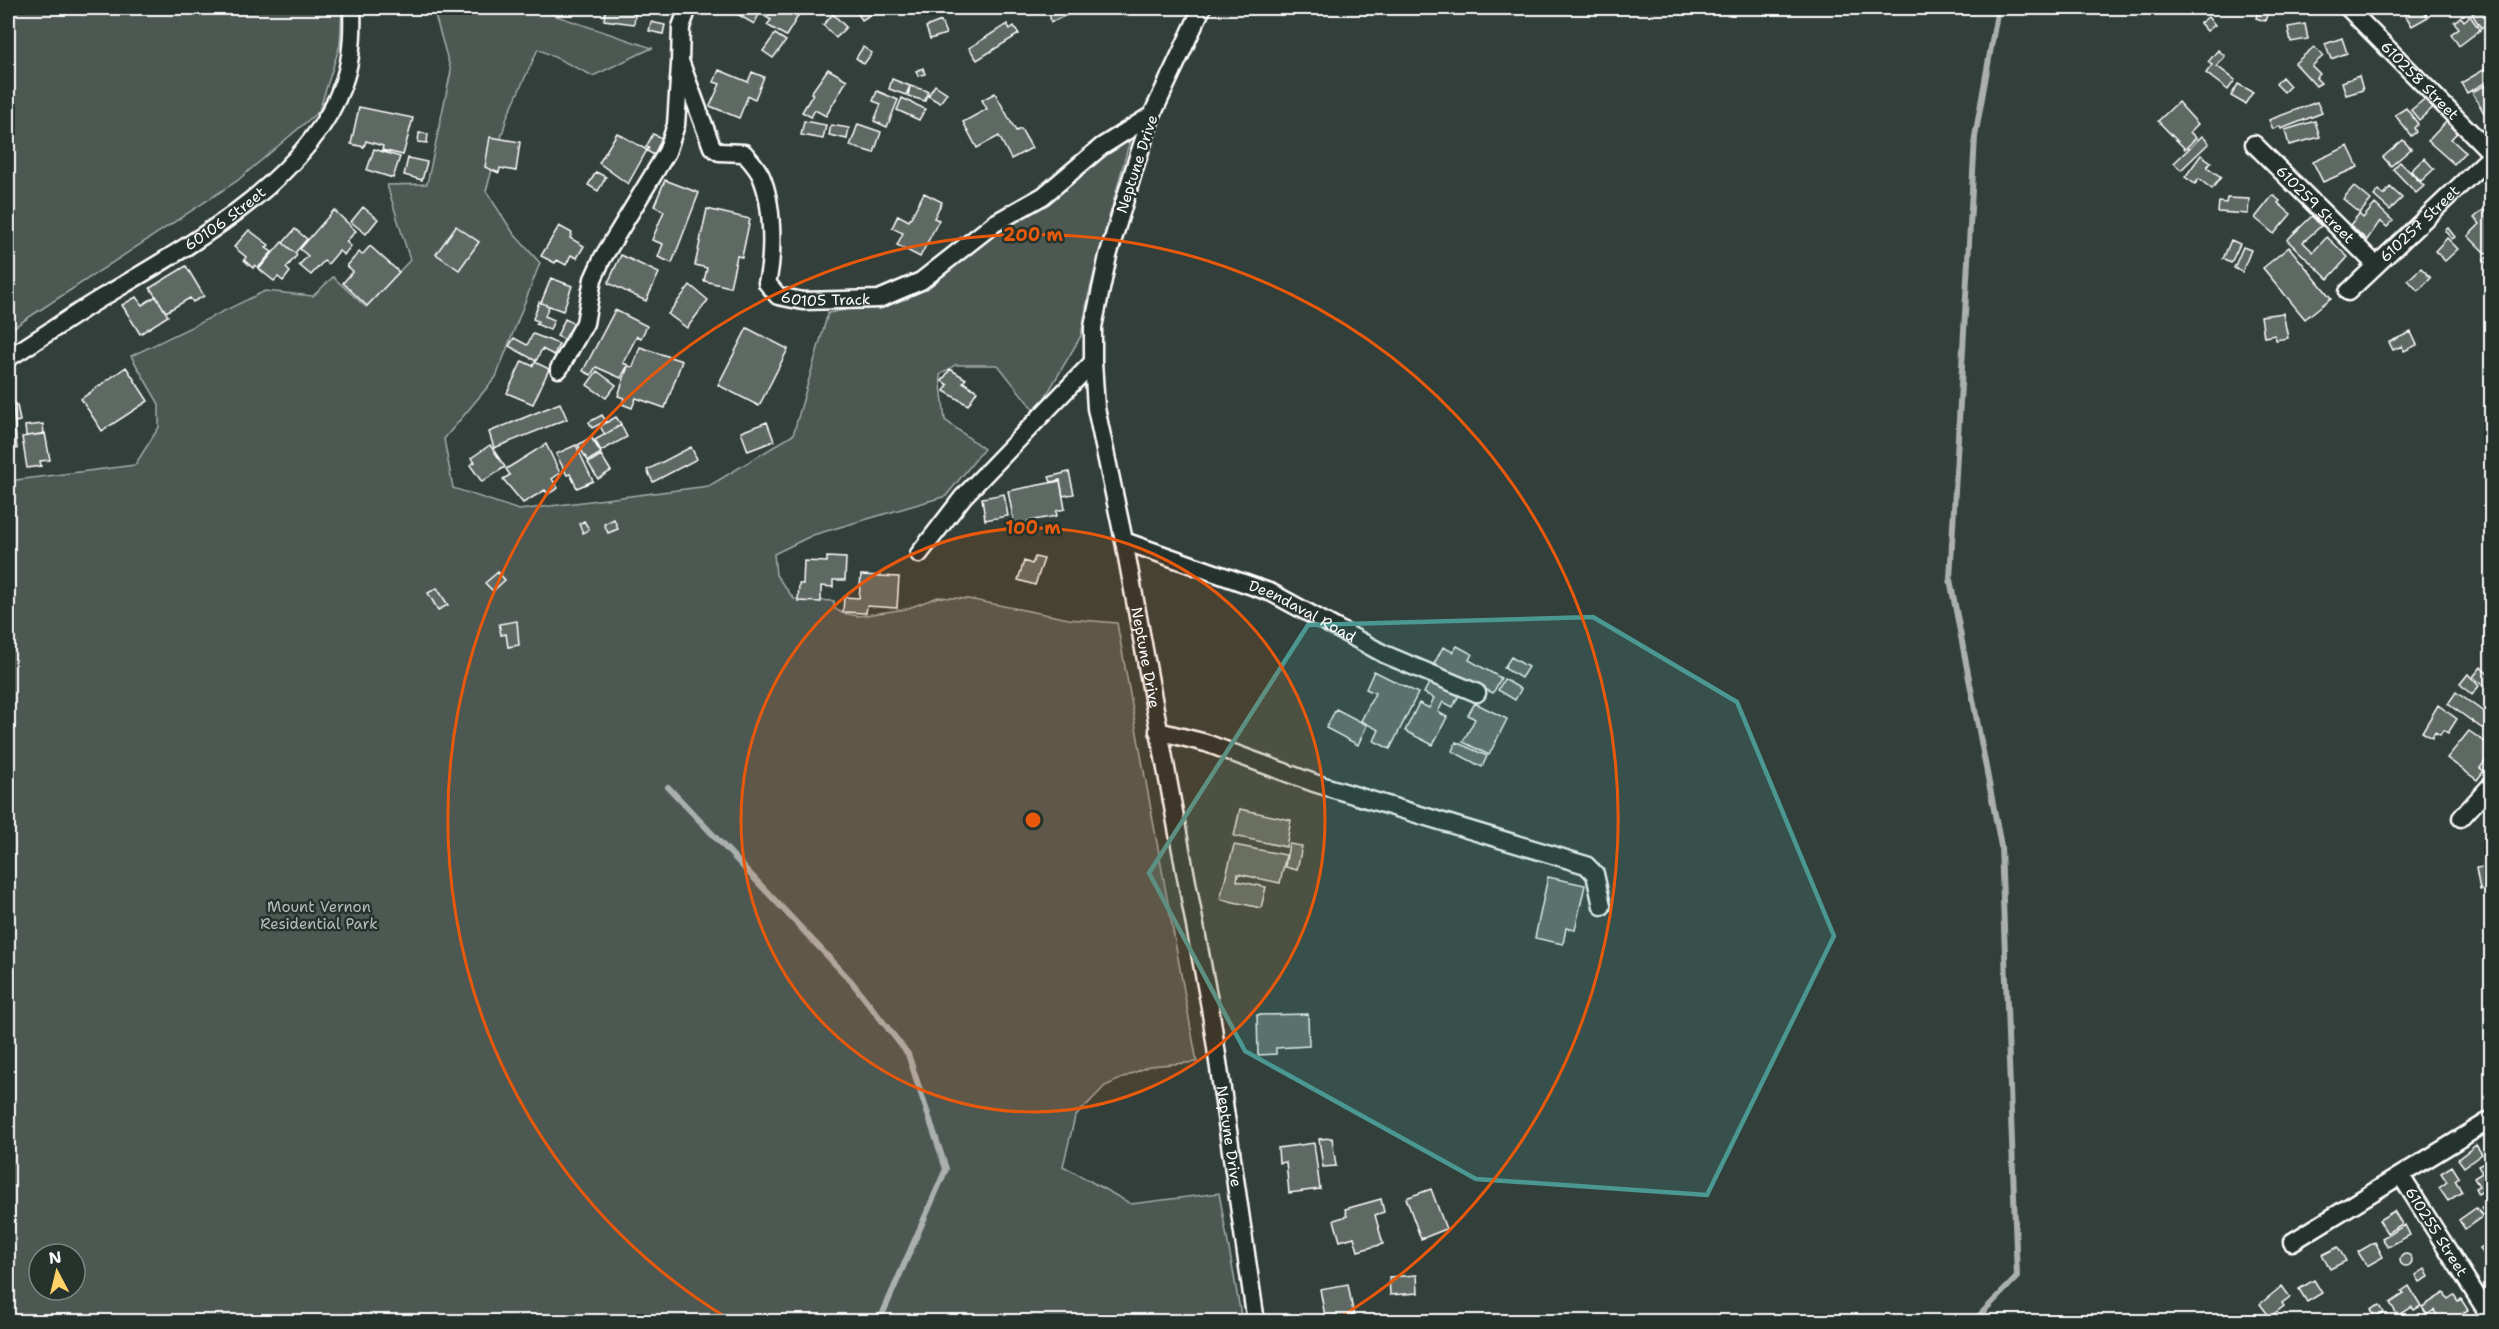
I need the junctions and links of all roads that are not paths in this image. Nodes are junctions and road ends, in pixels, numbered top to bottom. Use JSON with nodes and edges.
{"nodes":[{"id":1,"x":352,"y":8,"type":"edge"},
{"id":2,"x":688,"y":8,"type":"edge"},
{"id":3,"x":1202,"y":8,"type":"edge"},
{"id":4,"x":2348,"y":8,"type":"edge"},
{"id":5,"x":680,"y":61,"type":"junction"},
{"id":6,"x":1152,"y":115,"type":"junction"},
{"id":7,"x":2254,"y":144,"type":"dead end"},
{"id":8,"x":2492,"y":154,"type":"edge"},
{"id":9,"x":2375,"y":264,"type":"junction"},
{"id":10,"x":2348,"y":292,"type":"dead end"},
{"id":11,"x":8,"y":358,"type":"edge"},
{"id":12,"x":1093,"y":362,"type":"junction"},
{"id":13,"x":559,"y":369,"type":"dead end"},
{"id":14,"x":1124,"y":541,"type":"junction"},
{"id":15,"x":919,"y":554,"type":"dead end"},
{"id":16,"x":1477,"y":693,"type":"dead end"},
{"id":17,"x":1158,"y":731,"type":"junction"},
{"id":18,"x":2492,"y":784,"type":"edge"},
{"id":19,"x":2461,"y":818,"type":"dead end"},
{"id":20,"x":1602,"y":906,"type":"dead end"},
{"id":21,"x":2492,"y":1119,"type":"edge"},
{"id":22,"x":2401,"y":1176,"type":"junction"},
{"id":23,"x":2292,"y":1242,"type":"dead end"},
{"id":24,"x":2492,"y":1320,"type":"edge"},
{"id":25,"x":1256,"y":1322,"type":"edge"}],
"edges":[{"from":1,"to":11,"type":"street","name":"60106 Street"},
{"from":2,"to":5,"type":"street","name":"60105 Track"},
{"from":3,"to":6,"type":"street","name":"Neptune Drive"},
{"from":4,"to":8,"type":"street","name":"610258 Street"},
{"from":5,"to":6,"type":"street","name":"60105 Track"},
{"from":5,"to":13,"type":"street"},
{"from":6,"to":12,"type":"street","name":"Neptune Drive"},
{"from":7,"to":9,"type":"street","name":"610259 Street"},
{"from":8,"to":9,"type":"street","name":"610257 Street"},
{"from":9,"to":10,"type":"street","name":"610257 Street"},
{"from":12,"to":14,"type":"street","name":"Neptune Drive"},
{"from":12,"to":15,"type":"street"},
{"from":14,"to":16,"type":"street","name":"Deendaval Road"},
{"from":14,"to":17,"type":"street","name":"Neptune Drive"},
{"from":17,"to":20,"type":"street"},
{"from":17,"to":25,"type":"street","name":"Neptune Drive"},
{"from":18,"to":19,"type":"street"},
{"from":21,"to":22,"type":"street","name":"610255 Street"},
{"from":22,"to":23,"type":"street","name":"610255 Street"},
{"from":22,"to":24,"type":"street","name":"610255 Street"}]}
